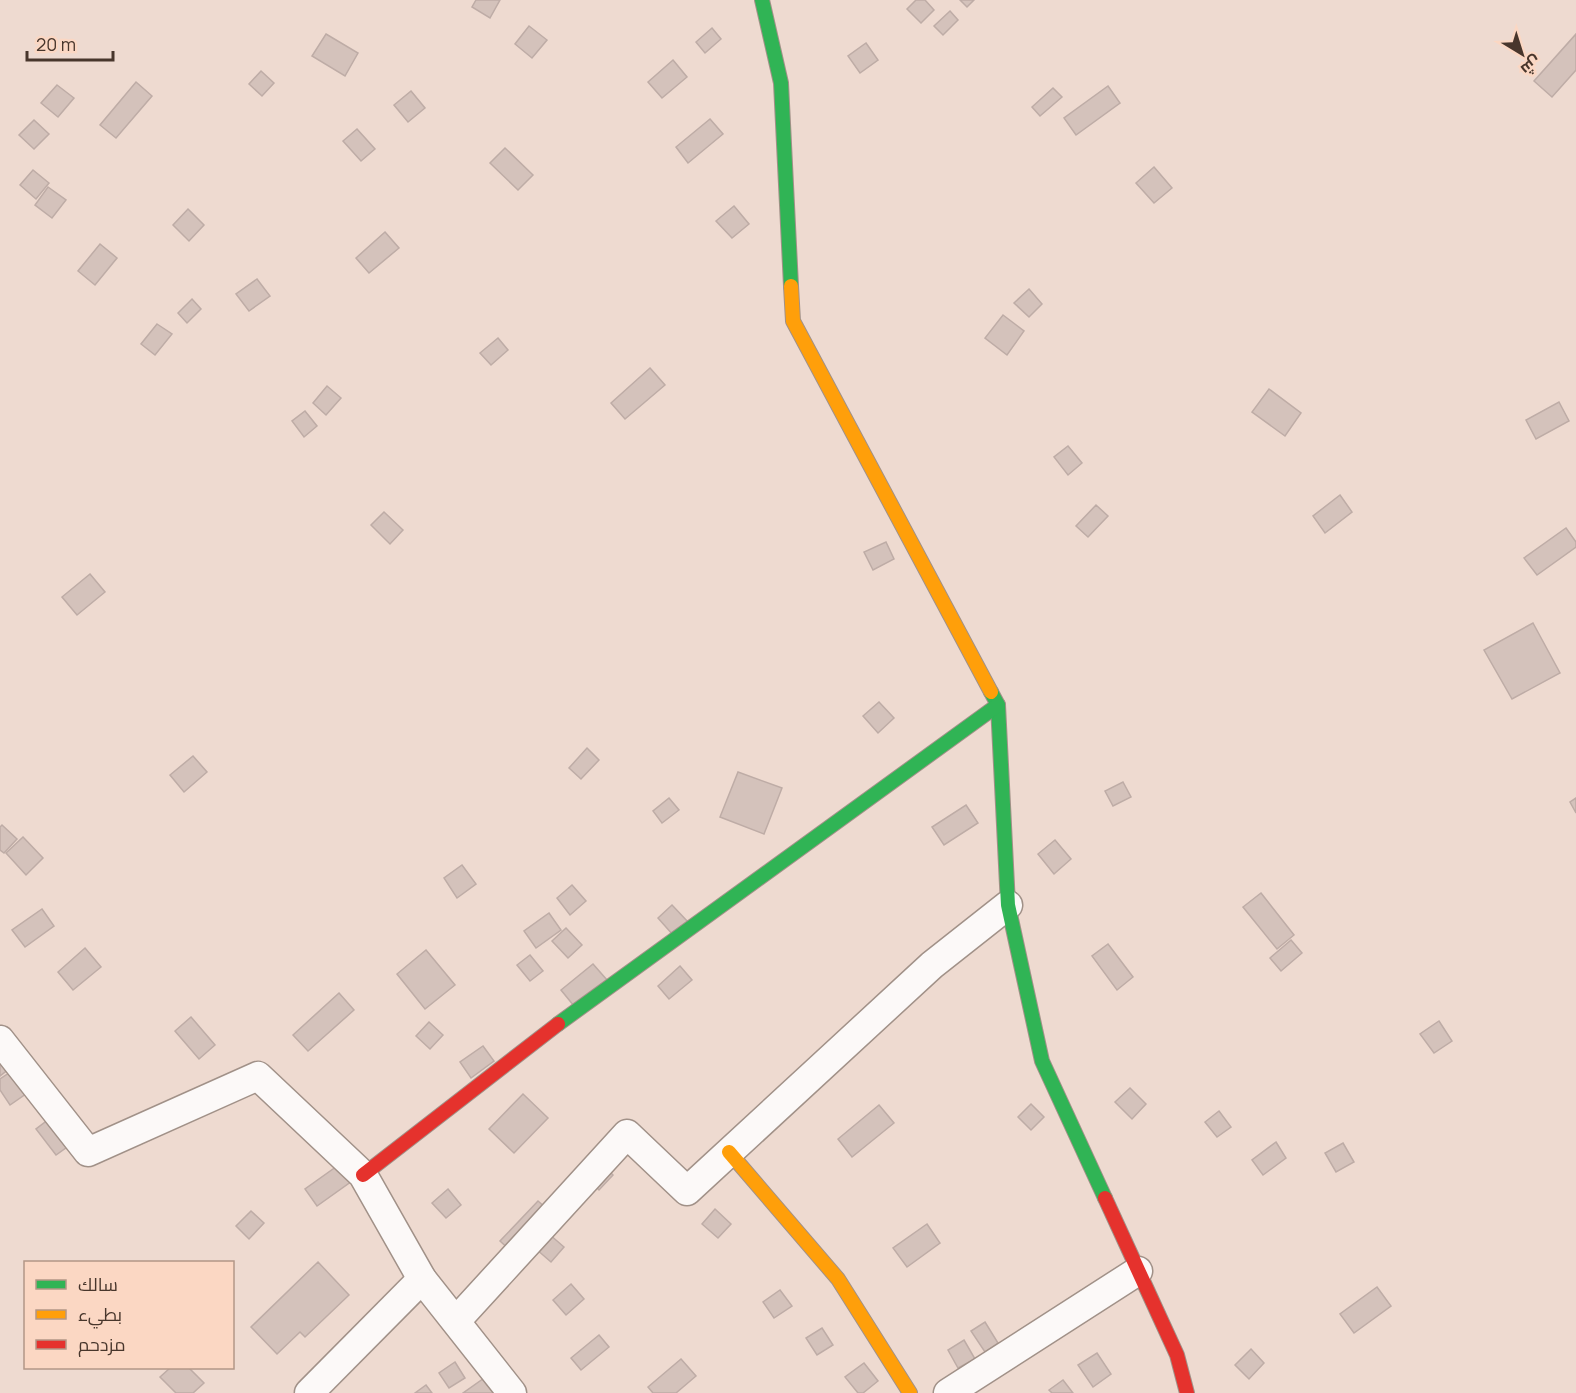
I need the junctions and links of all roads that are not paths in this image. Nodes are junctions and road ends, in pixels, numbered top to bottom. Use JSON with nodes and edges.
{"nodes":[{"id":1,"x":762,"y":0,"type":"edge"},
{"id":2,"x":998,"y":705,"type":"junction"},
{"id":3,"x":1008,"y":906,"type":"junction"},
{"id":4,"x":0,"y":1040,"type":"edge"},
{"id":5,"x":729,"y":1152,"type":"junction"},
{"id":6,"x":363,"y":1175,"type":"junction"},
{"id":7,"x":1138,"y":1270,"type":"junction"},
{"id":8,"x":422,"y":1279,"type":"junction"},
{"id":9,"x":456,"y":1321,"type":"junction"},
{"id":10,"x":309,"y":1393,"type":"edge"},
{"id":11,"x":512,"y":1393,"type":"edge"},
{"id":12,"x":910,"y":1393,"type":"edge"},
{"id":13,"x":948,"y":1393,"type":"edge"},
{"id":14,"x":1187,"y":1393,"type":"edge"}],
"edges":[{"from":1,"to":2,"type":"street"},
{"from":2,"to":3,"type":"street"},
{"from":2,"to":6,"type":"street"},
{"from":3,"to":5,"type":"street"},
{"from":3,"to":7,"type":"street"},
{"from":4,"to":6,"type":"street"},
{"from":5,"to":9,"type":"street"},
{"from":5,"to":12,"type":"street"},
{"from":6,"to":8,"type":"street"},
{"from":7,"to":13,"type":"street"},
{"from":7,"to":14,"type":"street"},
{"from":8,"to":9,"type":"street"},
{"from":8,"to":10,"type":"street"},
{"from":9,"to":11,"type":"street"}]}
